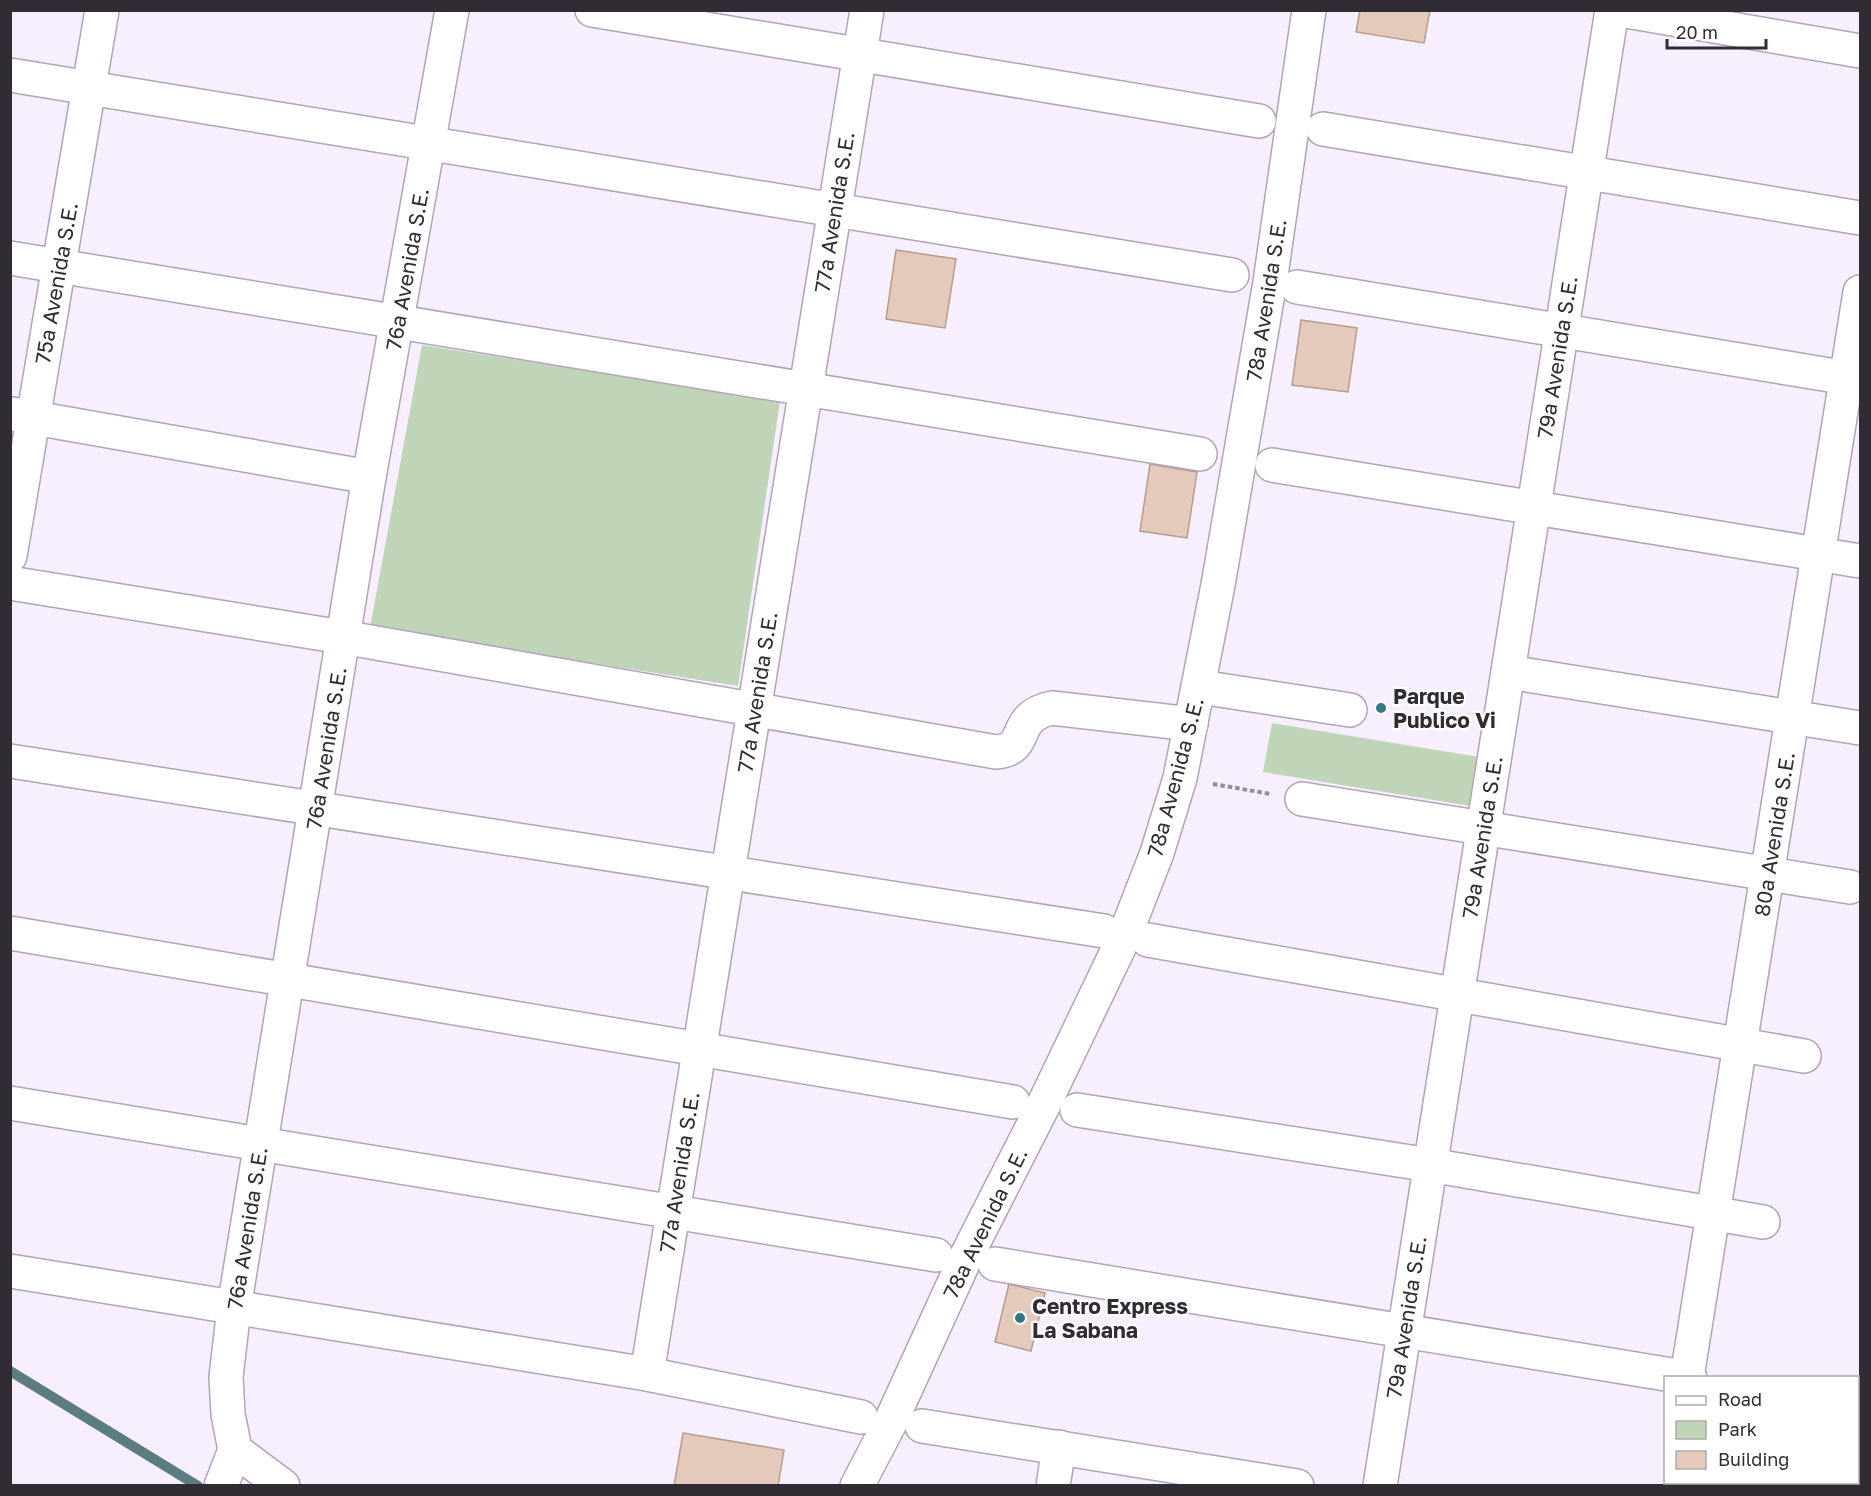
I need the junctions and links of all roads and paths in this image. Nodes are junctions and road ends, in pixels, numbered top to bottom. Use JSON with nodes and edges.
{"nodes":[{"id":1,"x":102,"y":10,"type":"edge"},
{"id":2,"x":452,"y":10,"type":"edge"},
{"id":3,"x":592,"y":10,"type":"edge"},
{"id":4,"x":867,"y":10,"type":"edge"},
{"id":5,"x":1309,"y":10,"type":"edge"},
{"id":6,"x":1612,"y":10,"type":"edge"},
{"id":7,"x":1620,"y":10,"type":"edge"},
{"id":8,"x":1860,"y":51,"type":"edge"},
{"id":9,"x":860,"y":54,"type":"junction"},
{"id":10,"x":10,"y":75,"type":"edge"},
{"id":11,"x":89,"y":88,"type":"junction"},
{"id":12,"x":1259,"y":121,"type":"dead end"},
{"id":13,"x":1323,"y":129,"type":"dead end"},
{"id":14,"x":429,"y":144,"type":"junction"},
{"id":15,"x":1587,"y":172,"type":"junction"},
{"id":16,"x":834,"y":210,"type":"junction"},
{"id":17,"x":1860,"y":218,"type":"edge"},
{"id":18,"x":10,"y":258,"type":"edge"},
{"id":19,"x":60,"y":265,"type":"junction"},
{"id":20,"x":1232,"y":275,"type":"dead end"},
{"id":21,"x":1297,"y":287,"type":"dead end"},
{"id":22,"x":1860,"y":292,"type":"edge"},
{"id":23,"x":398,"y":321,"type":"junction"},
{"id":24,"x":1562,"y":328,"type":"junction"},
{"id":25,"x":1854,"y":379,"type":"edge"},
{"id":26,"x":806,"y":388,"type":"junction"},
{"id":27,"x":22,"y":416,"type":"edge"},
{"id":28,"x":1200,"y":454,"type":"dead end"},
{"id":29,"x":1272,"y":465,"type":"dead end"},
{"id":30,"x":369,"y":477,"type":"junction"},
{"id":31,"x":1534,"y":506,"type":"junction"},
{"id":32,"x":1819,"y":554,"type":"junction"},
{"id":33,"x":10,"y":555,"type":"edge"},
{"id":34,"x":1860,"y":561,"type":"edge"},
{"id":35,"x":10,"y":583,"type":"edge"},
{"id":36,"x":342,"y":637,"type":"junction"},
{"id":37,"x":1508,"y":672,"type":"junction"},
{"id":38,"x":1200,"y":687,"type":"junction"},
{"id":39,"x":754,"y":710,"type":"junction"},
{"id":40,"x":1350,"y":710,"type":"dead end"},
{"id":41,"x":1793,"y":717,"type":"junction"},
{"id":42,"x":1191,"y":724,"type":"junction"},
{"id":43,"x":1860,"y":728,"type":"edge"},
{"id":44,"x":10,"y":761,"type":"edge"},
{"id":45,"x":1180,"y":778,"type":"junction"},
{"id":46,"x":1302,"y":799,"type":"joint"},
{"id":47,"x":317,"y":808,"type":"junction"},
{"id":48,"x":1483,"y":829,"type":"junction"},
{"id":49,"x":727,"y":873,"type":"junction"},
{"id":50,"x":1767,"y":874,"type":"junction"},
{"id":51,"x":1851,"y":887,"type":"dead end"},
{"id":52,"x":1104,"y":931,"type":"dead end"},
{"id":53,"x":10,"y":933,"type":"edge"},
{"id":54,"x":1148,"y":940,"type":"dead end"},
{"id":55,"x":288,"y":981,"type":"junction"},
{"id":56,"x":1456,"y":997,"type":"junction"},
{"id":57,"x":1740,"y":1046,"type":"junction"},
{"id":58,"x":699,"y":1049,"type":"junction"},
{"id":59,"x":1804,"y":1056,"type":"dead end"},
{"id":60,"x":1013,"y":1102,"type":"dead end"},
{"id":61,"x":10,"y":1103,"type":"edge"},
{"id":62,"x":1077,"y":1110,"type":"dead end"},
{"id":63,"x":261,"y":1145,"type":"junction"},
{"id":64,"x":1430,"y":1165,"type":"junction"},
{"id":65,"x":672,"y":1212,"type":"junction"},
{"id":66,"x":1713,"y":1214,"type":"junction"},
{"id":67,"x":1763,"y":1222,"type":"dead end"},
{"id":68,"x":936,"y":1255,"type":"dead end"},
{"id":69,"x":995,"y":1264,"type":"dead end"},
{"id":70,"x":10,"y":1270,"type":"edge"},
{"id":71,"x":234,"y":1308,"type":"junction"},
{"id":72,"x":1404,"y":1330,"type":"junction"},
{"id":73,"x":646,"y":1374,"type":"junction"},
{"id":74,"x":1683,"y":1376,"type":"edge"},
{"id":75,"x":1689,"y":1376,"type":"edge"},
{"id":76,"x":861,"y":1417,"type":"dead end"},
{"id":77,"x":922,"y":1426,"type":"dead end"},
{"id":78,"x":1059,"y":1447,"type":"junction"},
{"id":79,"x":235,"y":1450,"type":"junction"},
{"id":80,"x":1228,"y":1480,"type":"edge"},
{"id":81,"x":221,"y":1485,"type":"edge"},
{"id":82,"x":284,"y":1485,"type":"edge"},
{"id":83,"x":856,"y":1485,"type":"edge"},
{"id":84,"x":1053,"y":1485,"type":"edge"},
{"id":85,"x":1297,"y":1485,"type":"edge"},
{"id":86,"x":1380,"y":1485,"type":"edge"}],
"edges":[{"from":1,"to":11,"type":"street","name":"75a Avenida S.E."},
{"from":2,"to":14,"type":"street","name":"76a Avenida S.E."},
{"from":3,"to":9,"type":"street"},
{"from":4,"to":9,"type":"street","name":"77a Avenida S.E."},
{"from":5,"to":38,"type":"street","name":"78a Avenida S.E."},
{"from":6,"to":15,"type":"street","name":"79a Avenida S.E."},
{"from":7,"to":8,"type":"street"},
{"from":9,"to":12,"type":"street"},
{"from":9,"to":16,"type":"street","name":"77a Avenida S.E."},
{"from":10,"to":11,"type":"street"},
{"from":11,"to":14,"type":"street"},
{"from":11,"to":19,"type":"street","name":"75a Avenida S.E."},
{"from":13,"to":15,"type":"street"},
{"from":14,"to":16,"type":"street"},
{"from":14,"to":23,"type":"street","name":"76a Avenida S.E."},
{"from":15,"to":17,"type":"street"},
{"from":15,"to":24,"type":"street","name":"79a Avenida S.E."},
{"from":16,"to":20,"type":"street"},
{"from":16,"to":26,"type":"street","name":"77a Avenida S.E."},
{"from":18,"to":19,"type":"street"},
{"from":19,"to":23,"type":"street"},
{"from":19,"to":27,"type":"street","name":"75a Avenida S.E."},
{"from":21,"to":24,"type":"street"},
{"from":22,"to":25,"type":"street","name":"80a Avenida S.E."},
{"from":23,"to":26,"type":"street"},
{"from":23,"to":30,"type":"street","name":"76a Avenida S.E."},
{"from":24,"to":25,"type":"street"},
{"from":24,"to":31,"type":"street","name":"79a Avenida S.E."},
{"from":25,"to":32,"type":"street","name":"80a Avenida S.E."},
{"from":26,"to":28,"type":"street"},
{"from":26,"to":39,"type":"street","name":"77a Avenida S.E."},
{"from":27,"to":30,"type":"street"},
{"from":27,"to":33,"type":"street","name":"75a Avenida S.E."},
{"from":29,"to":31,"type":"street"},
{"from":30,"to":36,"type":"street","name":"76a Avenida S.E."},
{"from":31,"to":32,"type":"street"},
{"from":31,"to":37,"type":"street","name":"79a Avenida S.E."},
{"from":32,"to":34,"type":"street"},
{"from":32,"to":41,"type":"street","name":"80a Avenida S.E."},
{"from":35,"to":36,"type":"street"},
{"from":36,"to":39,"type":"street"},
{"from":36,"to":47,"type":"street","name":"76a Avenida S.E."},
{"from":37,"to":41,"type":"street"},
{"from":37,"to":48,"type":"street","name":"79a Avenida S.E."},
{"from":38,"to":40,"type":"street"},
{"from":38,"to":42,"type":"street","name":"78a Avenida S.E."},
{"from":39,"to":42,"type":"street"},
{"from":39,"to":49,"type":"street","name":"77a Avenida S.E."},
{"from":41,"to":43,"type":"street"},
{"from":41,"to":50,"type":"street","name":"80a Avenida S.E."},
{"from":42,"to":45,"type":"street","name":"78a Avenida S.E."},
{"from":44,"to":47,"type":"street"},
{"from":45,"to":46,"type":"path"},
{"from":45,"to":83,"type":"street","name":"78a Avenida S.E."},
{"from":46,"to":48,"type":"street"},
{"from":47,"to":49,"type":"street"},
{"from":47,"to":55,"type":"street","name":"76a Avenida S.E."},
{"from":48,"to":50,"type":"street"},
{"from":48,"to":56,"type":"street","name":"79a Avenida S.E."},
{"from":49,"to":52,"type":"street"},
{"from":49,"to":58,"type":"street","name":"77a Avenida S.E."},
{"from":50,"to":51,"type":"street"},
{"from":50,"to":57,"type":"street","name":"80a Avenida S.E."},
{"from":53,"to":55,"type":"street"},
{"from":54,"to":56,"type":"street"},
{"from":55,"to":58,"type":"street"},
{"from":55,"to":63,"type":"street","name":"76a Avenida S.E."},
{"from":56,"to":57,"type":"street"},
{"from":56,"to":64,"type":"street","name":"79a Avenida S.E."},
{"from":57,"to":59,"type":"street"},
{"from":57,"to":66,"type":"street","name":"80a Avenida S.E."},
{"from":58,"to":60,"type":"street"},
{"from":58,"to":65,"type":"street","name":"77a Avenida S.E."},
{"from":61,"to":63,"type":"street"},
{"from":62,"to":64,"type":"street"},
{"from":63,"to":65,"type":"street"},
{"from":63,"to":71,"type":"street","name":"76a Avenida S.E."},
{"from":64,"to":66,"type":"street"},
{"from":64,"to":72,"type":"street","name":"79a Avenida S.E."},
{"from":65,"to":68,"type":"street"},
{"from":65,"to":73,"type":"street","name":"77a Avenida S.E."},
{"from":66,"to":67,"type":"street"},
{"from":66,"to":75,"type":"street","name":"80a Avenida S.E."},
{"from":69,"to":72,"type":"street"},
{"from":70,"to":71,"type":"street"},
{"from":71,"to":73,"type":"street"},
{"from":71,"to":79,"type":"street","name":"76a Avenida S.E."},
{"from":72,"to":74,"type":"street"},
{"from":72,"to":86,"type":"street","name":"79a Avenida S.E."},
{"from":73,"to":76,"type":"street"},
{"from":77,"to":78,"type":"street"},
{"from":78,"to":80,"type":"street"},
{"from":78,"to":84,"type":"street"},
{"from":79,"to":81,"type":"street"},
{"from":79,"to":82,"type":"street"},
{"from":80,"to":85,"type":"street"}]}
